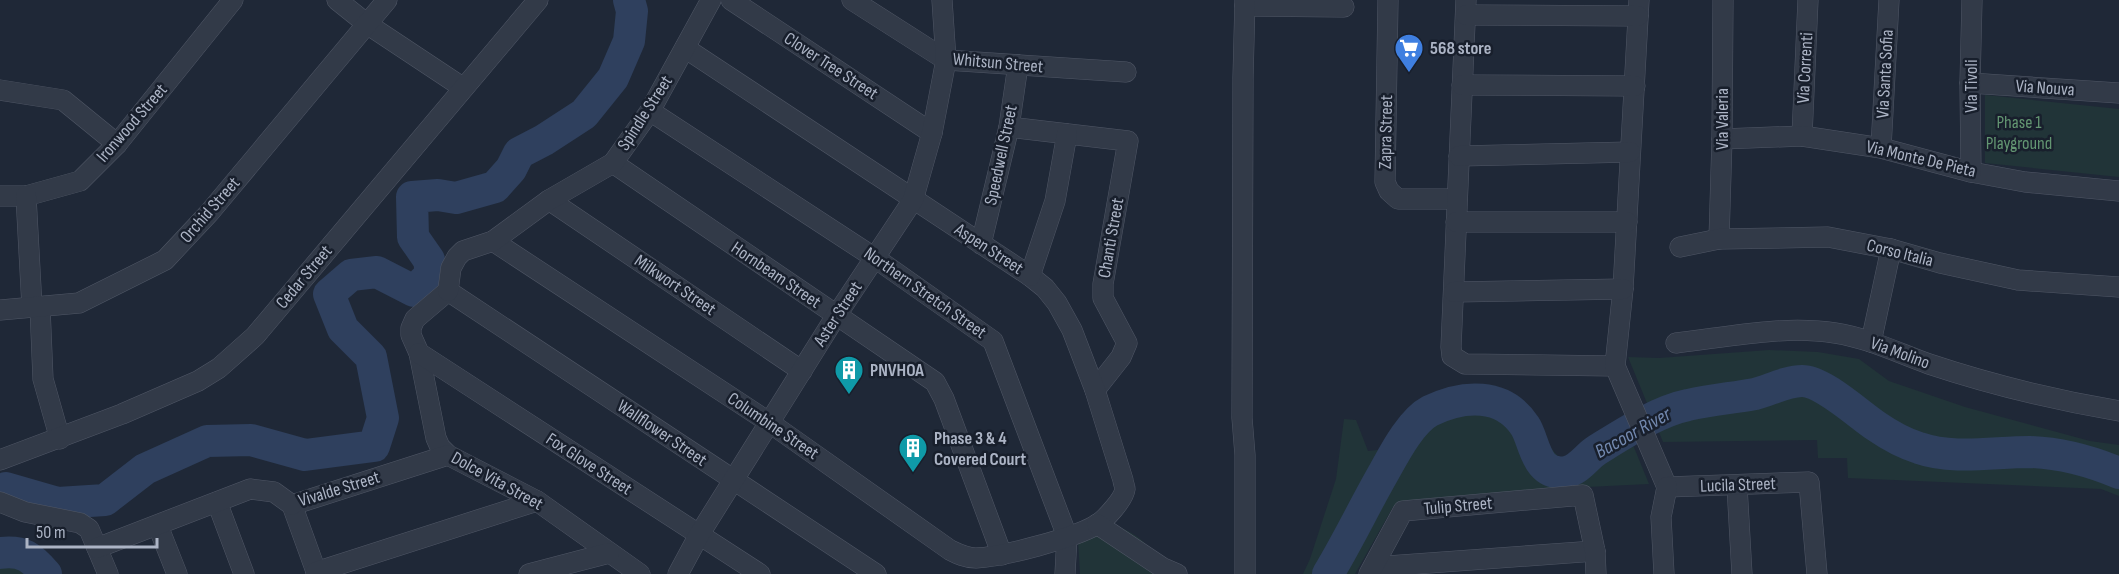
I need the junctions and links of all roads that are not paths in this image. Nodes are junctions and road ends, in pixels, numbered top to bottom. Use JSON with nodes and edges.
{"nodes":[{"id":1,"x":233,"y":0,"type":"edge"},
{"id":2,"x":337,"y":0,"type":"edge"},
{"id":3,"x":387,"y":0,"type":"edge"},
{"id":4,"x":537,"y":0,"type":"edge"},
{"id":5,"x":711,"y":0,"type":"edge"},
{"id":6,"x":731,"y":0,"type":"edge"},
{"id":7,"x":852,"y":0,"type":"edge"},
{"id":8,"x":942,"y":0,"type":"edge"},
{"id":9,"x":1388,"y":0,"type":"edge"},
{"id":10,"x":1723,"y":0,"type":"edge"},
{"id":11,"x":1808,"y":0,"type":"edge"},
{"id":12,"x":1889,"y":0,"type":"edge"},
{"id":13,"x":1972,"y":0,"type":"edge"},
{"id":14,"x":1245,"y":3,"type":"edge"},
{"id":15,"x":1344,"y":7,"type":"dead end"},
{"id":16,"x":1466,"y":7,"type":"edge"},
{"id":17,"x":1639,"y":8,"type":"edge"},
{"id":18,"x":367,"y":24,"type":"junction"},
{"id":19,"x":685,"y":48,"type":"junction"},
{"id":20,"x":946,"y":60,"type":"junction"},
{"id":21,"x":1018,"y":65,"type":"junction"},
{"id":22,"x":1126,"y":72,"type":"dead end"},
{"id":23,"x":1970,"y":83,"type":"junction"},
{"id":24,"x":1462,"y":85,"type":"junction"},
{"id":25,"x":1635,"y":86,"type":"junction"},
{"id":26,"x":462,"y":87,"type":"junction"},
{"id":27,"x":0,"y":90,"type":"edge"},
{"id":28,"x":2119,"y":93,"type":"edge"},
{"id":29,"x":650,"y":111,"type":"junction"},
{"id":30,"x":1009,"y":127,"type":"junction"},
{"id":31,"x":932,"y":133,"type":"junction"},
{"id":32,"x":1067,"y":134,"type":"junction"},
{"id":33,"x":1802,"y":136,"type":"junction"},
{"id":34,"x":1722,"y":139,"type":"junction"},
{"id":35,"x":117,"y":144,"type":"junction"},
{"id":36,"x":1881,"y":148,"type":"junction"},
{"id":37,"x":1630,"y":152,"type":"junction"},
{"id":38,"x":1459,"y":156,"type":"junction"},
{"id":39,"x":613,"y":163,"type":"junction"},
{"id":40,"x":1971,"y":172,"type":"junction"},
{"id":41,"x":2119,"y":191,"type":"edge"},
{"id":42,"x":0,"y":196,"type":"edge"},
{"id":43,"x":26,"y":196,"type":"junction"},
{"id":44,"x":1457,"y":199,"type":"junction"},
{"id":45,"x":549,"y":200,"type":"junction"},
{"id":46,"x":913,"y":200,"type":"junction"},
{"id":47,"x":1456,"y":222,"type":"junction"},
{"id":48,"x":1627,"y":222,"type":"junction"},
{"id":49,"x":1719,"y":239,"type":"junction"},
{"id":50,"x":493,"y":241,"type":"junction"},
{"id":51,"x":981,"y":244,"type":"junction"},
{"id":52,"x":1680,"y":247,"type":"dead end"},
{"id":53,"x":1892,"y":249,"type":"junction"},
{"id":54,"x":875,"y":258,"type":"junction"},
{"id":55,"x":1030,"y":276,"type":"junction"},
{"id":56,"x":2119,"y":287,"type":"edge"},
{"id":57,"x":1623,"y":289,"type":"junction"},
{"id":58,"x":448,"y":291,"type":"junction"},
{"id":59,"x":1454,"y":292,"type":"junction"},
{"id":60,"x":36,"y":307,"type":"junction"},
{"id":61,"x":0,"y":310,"type":"edge"},
{"id":62,"x":836,"y":316,"type":"junction"},
{"id":63,"x":1871,"y":342,"type":"junction"},
{"id":64,"x":1676,"y":343,"type":"dead end"},
{"id":65,"x":419,"y":353,"type":"junction"},
{"id":66,"x":1616,"y":366,"type":"junction"},
{"id":67,"x":801,"y":371,"type":"junction"},
{"id":68,"x":1095,"y":390,"type":"junction"},
{"id":69,"x":2119,"y":411,"type":"edge"},
{"id":70,"x":770,"y":423,"type":"junction"},
{"id":71,"x":60,"y":439,"type":"junction"},
{"id":72,"x":448,"y":455,"type":"junction"},
{"id":73,"x":0,"y":460,"type":"edge"},
{"id":74,"x":733,"y":481,"type":"junction"},
{"id":75,"x":1737,"y":486,"type":"junction"},
{"id":76,"x":1667,"y":487,"type":"junction"},
{"id":77,"x":537,"y":501,"type":"junction"},
{"id":78,"x":0,"y":502,"type":"edge"},
{"id":79,"x":217,"y":502,"type":"junction"},
{"id":80,"x":292,"y":505,"type":"junction"},
{"id":81,"x":1097,"y":524,"type":"junction"},
{"id":82,"x":158,"y":526,"type":"junction"},
{"id":83,"x":699,"y":535,"type":"junction"},
{"id":84,"x":1067,"y":536,"type":"junction"},
{"id":85,"x":97,"y":548,"type":"junction"},
{"id":86,"x":1595,"y":551,"type":"junction"},
{"id":87,"x":609,"y":553,"type":"junction"},
{"id":88,"x":1002,"y":555,"type":"junction"},
{"id":89,"x":1372,"y":570,"type":"edge"},
{"id":90,"x":316,"y":573,"type":"edge"},
{"id":91,"x":756,"y":573,"type":"edge"},
{"id":92,"x":108,"y":574,"type":"edge"},
{"id":93,"x":177,"y":574,"type":"edge"},
{"id":94,"x":244,"y":574,"type":"edge"},
{"id":95,"x":529,"y":574,"type":"edge"},
{"id":96,"x":598,"y":574,"type":"edge"},
{"id":97,"x":640,"y":574,"type":"edge"},
{"id":98,"x":678,"y":574,"type":"edge"},
{"id":99,"x":876,"y":574,"type":"edge"},
{"id":100,"x":1065,"y":574,"type":"edge"},
{"id":101,"x":1177,"y":574,"type":"edge"},
{"id":102,"x":1245,"y":574,"type":"edge"},
{"id":103,"x":1596,"y":574,"type":"edge"},
{"id":104,"x":1664,"y":574,"type":"edge"},
{"id":105,"x":1742,"y":574,"type":"edge"},
{"id":106,"x":1816,"y":574,"type":"edge"}],
"edges":[{"from":1,"to":35,"type":"street","name":"Ironwood Street"},
{"from":2,"to":18,"type":"street"},
{"from":3,"to":18,"type":"street","name":"Orchid Street"},
{"from":4,"to":26,"type":"street","name":"Cedar Street"},
{"from":5,"to":19,"type":"street","name":"Spindle Street"},
{"from":6,"to":31,"type":"street","name":"Clover Tree Street"},
{"from":7,"to":20,"type":"street","name":"Whitsun Street"},
{"from":8,"to":20,"type":"street","name":"Aster Street"},
{"from":9,"to":44,"type":"street","name":"Zapra Street"},
{"from":10,"to":34,"type":"street","name":"Via Valeria"},
{"from":11,"to":33,"type":"street","name":"Via Correnti"},
{"from":12,"to":36,"type":"street","name":"Via Santa Sofia"},
{"from":13,"to":23,"type":"street","name":"Via Tivoli"},
{"from":14,"to":15,"type":"street"},
{"from":14,"to":102,"type":"street"},
{"from":16,"to":17,"type":"street"},
{"from":16,"to":24,"type":"street"},
{"from":17,"to":25,"type":"street"},
{"from":18,"to":26,"type":"street"},
{"from":18,"to":60,"type":"street","name":"Orchid Street"},
{"from":19,"to":29,"type":"street","name":"Spindle Street"},
{"from":19,"to":46,"type":"street","name":"Aspen Street"},
{"from":20,"to":21,"type":"street","name":"Whitsun Street"},
{"from":20,"to":31,"type":"street","name":"Aster Street"},
{"from":21,"to":22,"type":"street","name":"Whitsun Street"},
{"from":21,"to":30,"type":"street","name":"Speedwell Street"},
{"from":23,"to":28,"type":"street","name":"Via Nouva"},
{"from":23,"to":40,"type":"street","name":"Via Tivoli"},
{"from":24,"to":25,"type":"street"},
{"from":24,"to":38,"type":"street"},
{"from":25,"to":37,"type":"street"},
{"from":26,"to":71,"type":"street","name":"Cedar Street"},
{"from":27,"to":35,"type":"street"},
{"from":29,"to":39,"type":"street","name":"Spindle Street"},
{"from":29,"to":54,"type":"street","name":"Northern Stretch Street"},
{"from":30,"to":32,"type":"street"},
{"from":30,"to":51,"type":"street","name":"Speedwell Street"},
{"from":31,"to":46,"type":"street","name":"Aster Street"},
{"from":32,"to":55,"type":"street"},
{"from":32,"to":68,"type":"street","name":"Chanti Street"},
{"from":33,"to":34,"type":"street","name":"Via Monte De Pieta"},
{"from":33,"to":36,"type":"street","name":"Via Monte De Pieta"},
{"from":34,"to":49,"type":"street","name":"Via Valeria"},
{"from":35,"to":43,"type":"street","name":"Ironwood Street"},
{"from":36,"to":40,"type":"street","name":"Via Monte De Pieta"},
{"from":37,"to":38,"type":"street"},
{"from":37,"to":48,"type":"street"},
{"from":38,"to":44,"type":"street"},
{"from":39,"to":45,"type":"street","name":"Spindle Street"},
{"from":39,"to":62,"type":"street","name":"Hornbeam Street"},
{"from":40,"to":41,"type":"street","name":"Via Monte De Pieta"},
{"from":42,"to":43,"type":"street","name":"Ironwood Street"},
{"from":43,"to":60,"type":"street"},
{"from":44,"to":47,"type":"street"},
{"from":45,"to":50,"type":"street","name":"Spindle Street"},
{"from":45,"to":67,"type":"street","name":"Milkwort Street"},
{"from":46,"to":51,"type":"street","name":"Aspen Street"},
{"from":46,"to":54,"type":"street","name":"Aster Street"},
{"from":47,"to":48,"type":"street"},
{"from":47,"to":59,"type":"street"},
{"from":48,"to":57,"type":"street"},
{"from":49,"to":52,"type":"street","name":"Corso Italia"},
{"from":49,"to":53,"type":"street","name":"Corso Italia"},
{"from":50,"to":58,"type":"street","name":"Spindle Street"},
{"from":50,"to":70,"type":"street","name":"Columbine Street"},
{"from":51,"to":55,"type":"street","name":"Aspen Street"},
{"from":53,"to":56,"type":"street","name":"Corso Italia"},
{"from":53,"to":63,"type":"street"},
{"from":54,"to":62,"type":"street","name":"Aster Street"},
{"from":54,"to":84,"type":"street","name":"Northern Stretch Street"},
{"from":55,"to":68,"type":"street","name":"Aspen Street"},
{"from":57,"to":59,"type":"street"},
{"from":57,"to":66,"type":"street"},
{"from":58,"to":65,"type":"street","name":"Dolce Vita Street"},
{"from":58,"to":74,"type":"street","name":"Wallflower Street"},
{"from":59,"to":66,"type":"street"},
{"from":60,"to":61,"type":"street","name":"Orchid Street"},
{"from":60,"to":71,"type":"street"},
{"from":62,"to":67,"type":"street","name":"Aster Street"},
{"from":62,"to":88,"type":"street","name":"Hornbeam Street"},
{"from":63,"to":64,"type":"street","name":"Via Molino"},
{"from":63,"to":69,"type":"street","name":"Via Molino"},
{"from":65,"to":72,"type":"street","name":"Dolce Vita Street"},
{"from":65,"to":83,"type":"street","name":"Fox Glove Street"},
{"from":66,"to":76,"type":"street"},
{"from":67,"to":70,"type":"street","name":"Aster Street"},
{"from":68,"to":81,"type":"street","name":"Aspen Street"},
{"from":70,"to":74,"type":"street","name":"Aster Street"},
{"from":70,"to":88,"type":"street","name":"Columbine Street"},
{"from":71,"to":73,"type":"street","name":"Cedar Street"},
{"from":72,"to":77,"type":"street","name":"Dolce Vita Street"},
{"from":72,"to":80,"type":"street","name":"Vivalde Street"},
{"from":74,"to":83,"type":"street","name":"Aster Street"},
{"from":74,"to":99,"type":"street","name":"Wallflower Street"},
{"from":75,"to":76,"type":"street","name":"Lucila Street"},
{"from":75,"to":105,"type":"street"},
{"from":75,"to":106,"type":"street","name":"Lucila Street"},
{"from":76,"to":104,"type":"street"},
{"from":77,"to":87,"type":"street","name":"Dolce Vita Street"},
{"from":77,"to":90,"type":"street"},
{"from":78,"to":85,"type":"street"},
{"from":79,"to":80,"type":"street","name":"Vivalde Street"},
{"from":79,"to":82,"type":"street","name":"Vivalde Street"},
{"from":79,"to":94,"type":"street"},
{"from":80,"to":90,"type":"street"},
{"from":81,"to":84,"type":"street","name":"Aspen Street"},
{"from":81,"to":101,"type":"street"},
{"from":82,"to":85,"type":"street","name":"Vivalde Street"},
{"from":82,"to":93,"type":"street"},
{"from":83,"to":91,"type":"street","name":"Fox Glove Street"},
{"from":83,"to":98,"type":"street","name":"Aster Street"},
{"from":84,"to":88,"type":"street","name":"Columbine Street"},
{"from":84,"to":100,"type":"street","name":"Northern Stretch Street"},
{"from":85,"to":92,"type":"street"},
{"from":86,"to":89,"type":"street"},
{"from":86,"to":89,"type":"street","name":"Tulip Street"},
{"from":86,"to":103,"type":"street"},
{"from":87,"to":95,"type":"street"},
{"from":87,"to":96,"type":"street"},
{"from":87,"to":97,"type":"street","name":"Dolce Vita Street"}]}
